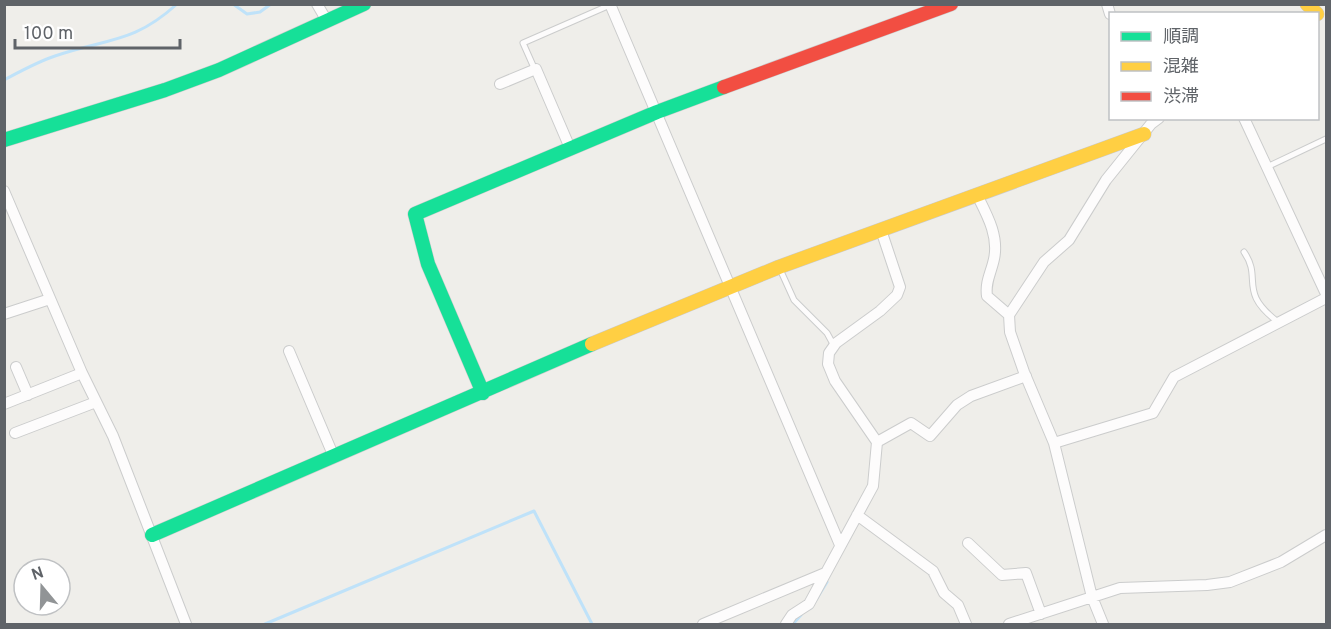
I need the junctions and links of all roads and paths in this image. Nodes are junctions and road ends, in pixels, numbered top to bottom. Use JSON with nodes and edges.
{"nodes":[{"id":1,"x":316,"y":4,"type":"edge"},
{"id":2,"x":364,"y":4,"type":"edge"},
{"id":3,"x":951,"y":4,"type":"edge"},
{"id":4,"x":610,"y":5,"type":"edge"},
{"id":5,"x":327,"y":21,"type":"junction"},
{"id":6,"x":535,"y":70,"type":"junction"},
{"id":7,"x":500,"y":84,"type":"dead end"},
{"id":8,"x":657,"y":112,"type":"junction"},
{"id":9,"x":1245,"y":120,"type":"edge"},
{"id":10,"x":1151,"y":124,"type":"edge"},
{"id":11,"x":1326,"y":139,"type":"edge"},
{"id":12,"x":4,"y":140,"type":"edge"},
{"id":13,"x":570,"y":148,"type":"junction"},
{"id":14,"x":1269,"y":166,"type":"junction"},
{"id":15,"x":4,"y":191,"type":"edge"},
{"id":16,"x":977,"y":195,"type":"junction"},
{"id":17,"x":880,"y":230,"type":"junction"},
{"id":18,"x":1244,"y":252,"type":"dead end"},
{"id":19,"x":779,"y":267,"type":"junction"},
{"id":20,"x":730,"y":287,"type":"junction"},
{"id":21,"x":1326,"y":296,"type":"edge"},
{"id":22,"x":50,"y":299,"type":"junction"},
{"id":23,"x":4,"y":314,"type":"edge"},
{"id":24,"x":1009,"y":315,"type":"junction"},
{"id":25,"x":1278,"y":322,"type":"junction"},
{"id":26,"x":834,"y":346,"type":"junction"},
{"id":27,"x":289,"y":351,"type":"dead end"},
{"id":28,"x":16,"y":366,"type":"dead end"},
{"id":29,"x":82,"y":373,"type":"junction"},
{"id":30,"x":1026,"y":376,"type":"junction"},
{"id":31,"x":483,"y":393,"type":"junction"},
{"id":32,"x":28,"y":395,"type":"junction"},
{"id":33,"x":96,"y":402,"type":"junction"},
{"id":34,"x":4,"y":404,"type":"edge"},
{"id":35,"x":15,"y":433,"type":"dead end"},
{"id":36,"x":877,"y":442,"type":"junction"},
{"id":37,"x":1054,"y":443,"type":"junction"},
{"id":38,"x":334,"y":457,"type":"junction"},
{"id":39,"x":857,"y":515,"type":"junction"},
{"id":40,"x":152,"y":535,"type":"junction"},
{"id":41,"x":1326,"y":535,"type":"edge"},
{"id":42,"x":968,"y":543,"type":"dead end"},
{"id":43,"x":840,"y":544,"type":"junction"},
{"id":44,"x":825,"y":573,"type":"junction"},
{"id":45,"x":1092,"y":597,"type":"junction"},
{"id":46,"x":1041,"y":614,"type":"junction"},
{"id":47,"x":186,"y":624,"type":"edge"},
{"id":48,"x":703,"y":624,"type":"edge"},
{"id":49,"x":786,"y":624,"type":"edge"},
{"id":50,"x":966,"y":624,"type":"edge"},
{"id":51,"x":1009,"y":624,"type":"edge"},
{"id":52,"x":1103,"y":624,"type":"edge"}],
"edges":[{"from":1,"to":5,"type":"street"},
{"from":2,"to":5,"type":"street"},
{"from":3,"to":8,"type":"street"},
{"from":4,"to":6,"type":"lane"},
{"from":4,"to":8,"type":"street"},
{"from":5,"to":12,"type":"street"},
{"from":6,"to":7,"type":"street"},
{"from":6,"to":13,"type":"street"},
{"from":8,"to":13,"type":"street"},
{"from":8,"to":20,"type":"street"},
{"from":9,"to":14,"type":"street"},
{"from":10,"to":16,"type":"street"},
{"from":10,"to":24,"type":"street"},
{"from":11,"to":14,"type":"lane"},
{"from":13,"to":31,"type":"street"},
{"from":14,"to":21,"type":"street"},
{"from":15,"to":22,"type":"street"},
{"from":16,"to":17,"type":"street"},
{"from":16,"to":24,"type":"street"},
{"from":17,"to":19,"type":"street"},
{"from":17,"to":26,"type":"street"},
{"from":18,"to":25,"type":"lane"},
{"from":19,"to":20,"type":"street"},
{"from":19,"to":26,"type":"lane"},
{"from":20,"to":31,"type":"street"},
{"from":20,"to":43,"type":"street"},
{"from":21,"to":25,"type":"street"},
{"from":22,"to":23,"type":"street"},
{"from":22,"to":29,"type":"street"},
{"from":24,"to":30,"type":"street"},
{"from":25,"to":37,"type":"street"},
{"from":26,"to":36,"type":"street"},
{"from":27,"to":38,"type":"street"},
{"from":28,"to":32,"type":"street"},
{"from":29,"to":32,"type":"street"},
{"from":29,"to":33,"type":"street"},
{"from":30,"to":36,"type":"street"},
{"from":30,"to":37,"type":"street"},
{"from":31,"to":38,"type":"street"},
{"from":32,"to":34,"type":"street"},
{"from":33,"to":35,"type":"street"},
{"from":33,"to":40,"type":"street"},
{"from":36,"to":39,"type":"street"},
{"from":37,"to":45,"type":"street"},
{"from":38,"to":40,"type":"street"},
{"from":39,"to":43,"type":"street"},
{"from":39,"to":50,"type":"street"},
{"from":40,"to":47,"type":"street"},
{"from":41,"to":45,"type":"street"},
{"from":42,"to":46,"type":"street"},
{"from":43,"to":44,"type":"street"},
{"from":44,"to":48,"type":"street"},
{"from":44,"to":49,"type":"street"},
{"from":45,"to":46,"type":"street"},
{"from":45,"to":52,"type":"street"},
{"from":46,"to":51,"type":"street"}]}
